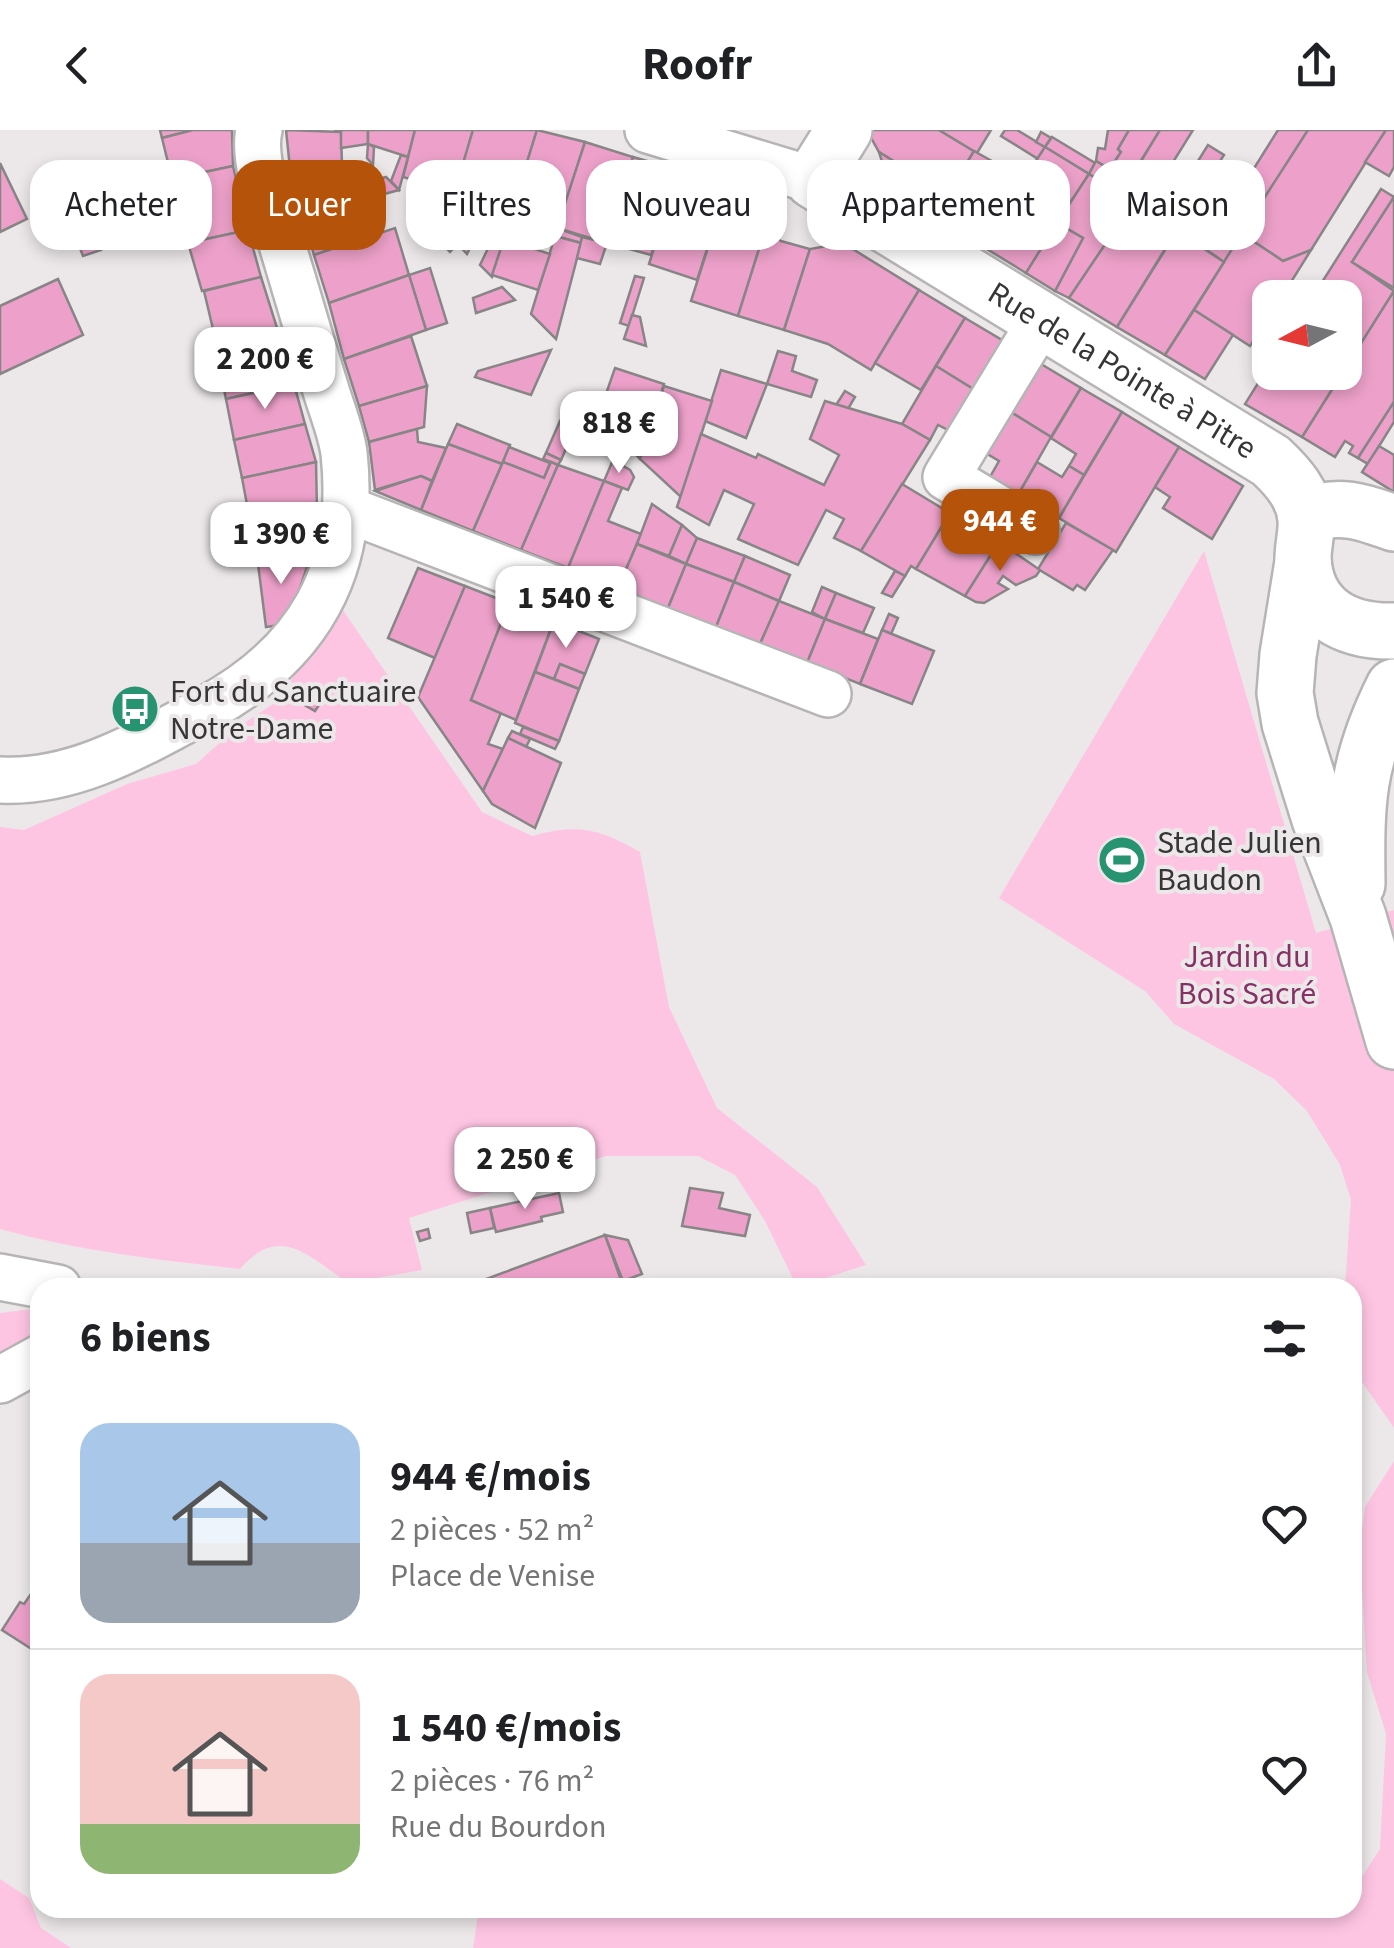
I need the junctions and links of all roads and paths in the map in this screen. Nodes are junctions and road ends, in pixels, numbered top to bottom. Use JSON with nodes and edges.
{"nodes":[{"id":1,"x":259,"y":130,"type":"edge"},
{"id":2,"x":648,"y":130,"type":"edge"},
{"id":3,"x":844,"y":130,"type":"edge"},
{"id":4,"x":825,"y":160,"type":"edge"},
{"id":5,"x":807,"y":178,"type":"edge"},
{"id":6,"x":928,"y":250,"type":"edge"},
{"id":7,"x":1042,"y":319,"type":"junction"},
{"id":8,"x":346,"y":509,"type":"junction"},
{"id":9,"x":1394,"y":523,"type":"edge"},
{"id":10,"x":1036,"y":532,"type":"dead end"},
{"id":11,"x":1305,"y":540,"type":"junction"},
{"id":12,"x":1394,"y":631,"type":"edge"},
{"id":13,"x":1394,"y":688,"type":"edge"},
{"id":14,"x":828,"y":694,"type":"dead end"},
{"id":15,"x":0,"y":780,"type":"edge"},
{"id":16,"x":1358,"y":917,"type":"junction"},
{"id":17,"x":1394,"y":1041,"type":"edge"},
{"id":18,"x":0,"y":1277,"type":"edge"},
{"id":19,"x":30,"y":1283,"type":"edge"},
{"id":20,"x":30,"y":1364,"type":"edge"},
{"id":21,"x":0,"y":1380,"type":"edge"}],
"edges":[{"from":1,"to":8,"type":"street"},
{"from":2,"to":5,"type":"street"},
{"from":3,"to":4,"type":"street"},
{"from":6,"to":7,"type":"street","name":"Rue de la Pointe à Pitre"},
{"from":7,"to":10,"type":"street"},
{"from":7,"to":11,"type":"street","name":"Rue de la Pointe à Pitre"},
{"from":8,"to":14,"type":"street"},
{"from":8,"to":15,"type":"street"},
{"from":9,"to":11,"type":"street"},
{"from":11,"to":12,"type":"street","name":"Rue de la Pointe à Pitre"},
{"from":11,"to":16,"type":"street"},
{"from":13,"to":16,"type":"street"},
{"from":16,"to":17,"type":"street"},
{"from":18,"to":19,"type":"street"},
{"from":20,"to":21,"type":"street"}]}
